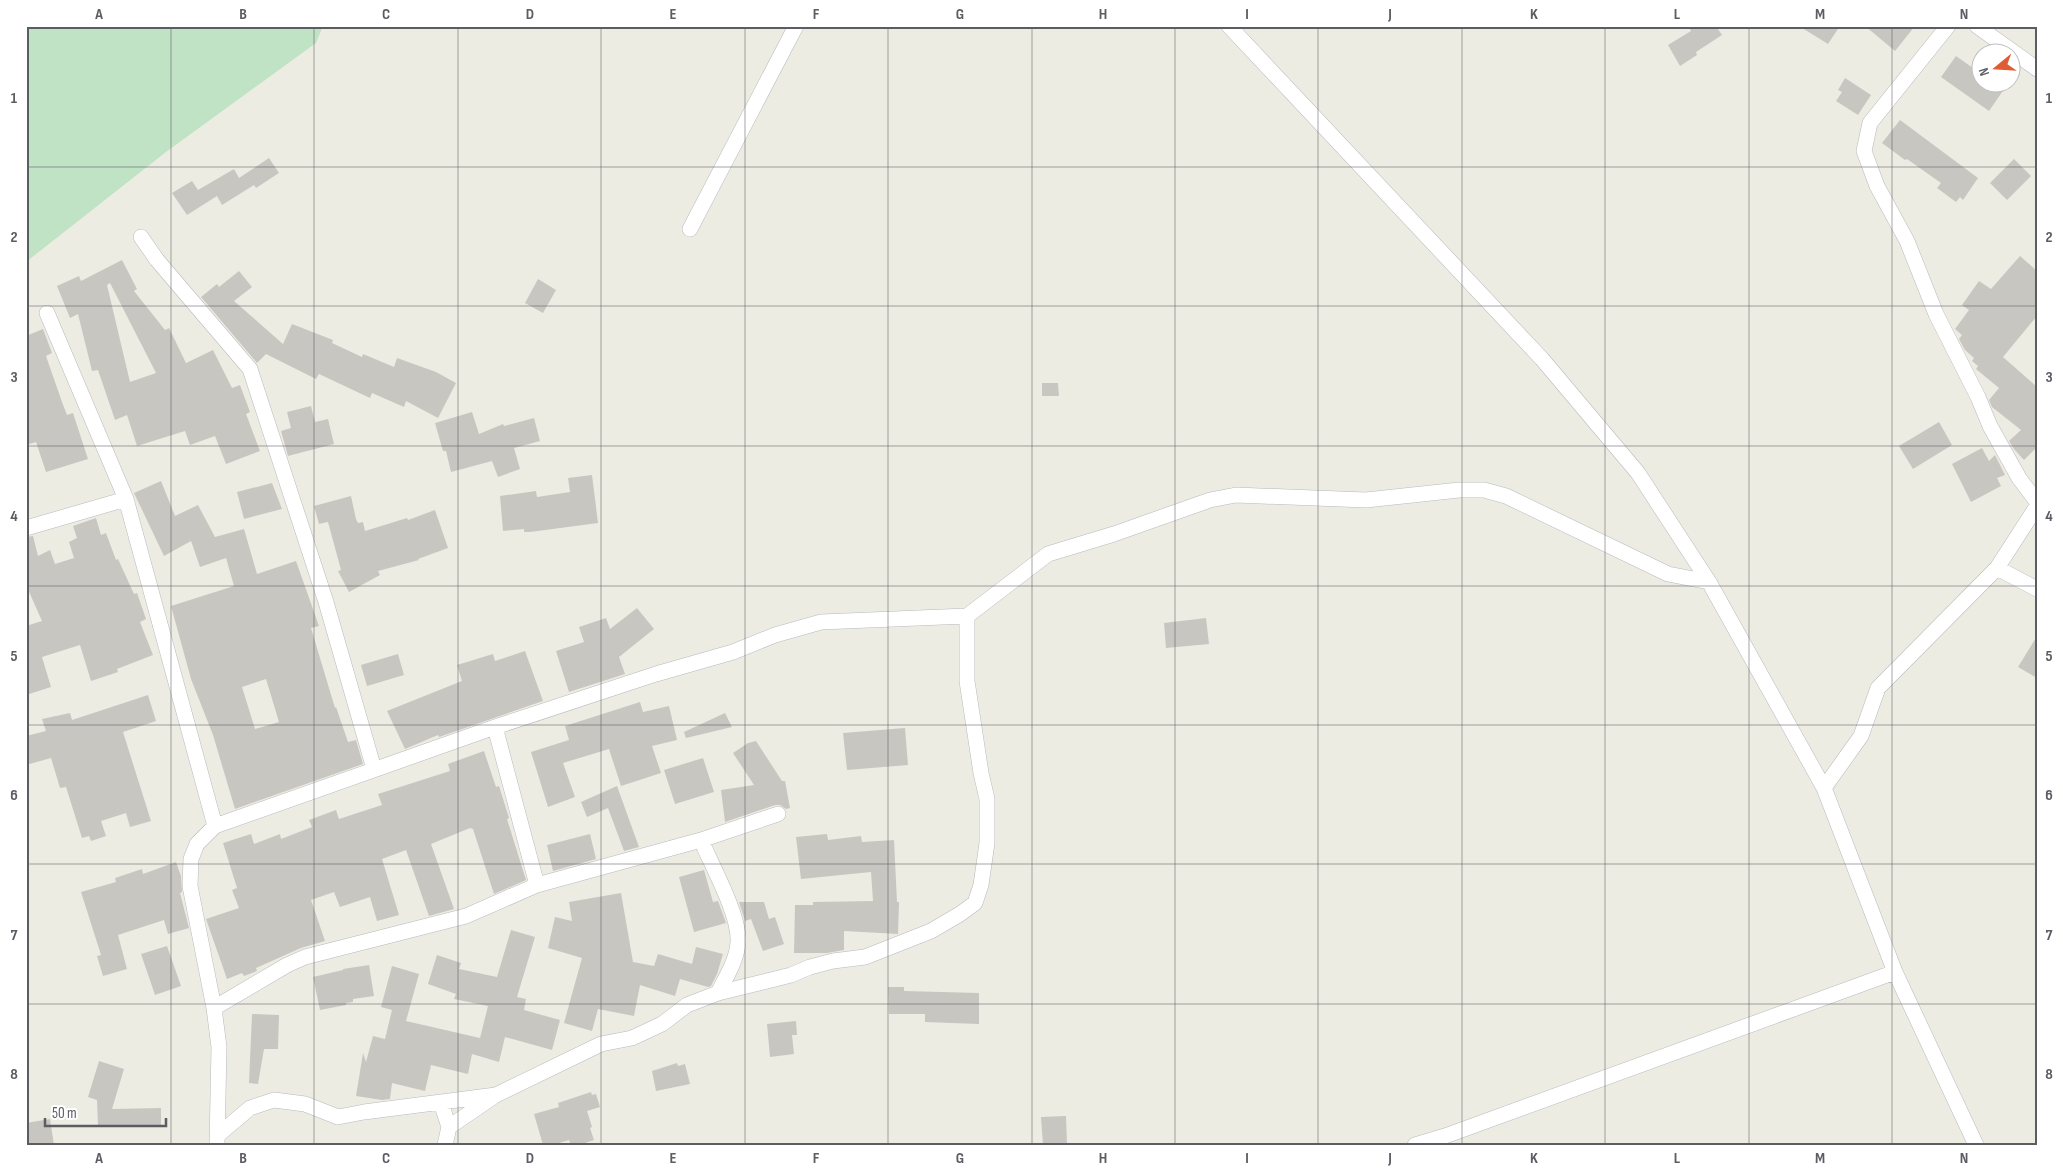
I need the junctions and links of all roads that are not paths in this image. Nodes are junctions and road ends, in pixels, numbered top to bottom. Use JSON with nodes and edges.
{"nodes":[{"id":1,"x":796,"y":26,"type":"edge"},
{"id":2,"x":1229,"y":26,"type":"edge"},
{"id":3,"x":1948,"y":26,"type":"edge"},
{"id":4,"x":1978,"y":26,"type":"edge"},
{"id":5,"x":2037,"y":68,"type":"edge"},
{"id":6,"x":690,"y":229,"type":"dead end"},
{"id":7,"x":141,"y":236,"type":"dead end"},
{"id":8,"x":47,"y":313,"type":"dead end"},
{"id":9,"x":126,"y":499,"type":"junction"},
{"id":10,"x":2037,"y":502,"type":"edge"},
{"id":11,"x":2037,"y":506,"type":"edge"},
{"id":12,"x":26,"y":528,"type":"edge"},
{"id":13,"x":1997,"y":568,"type":"junction"},
{"id":14,"x":1709,"y":582,"type":"junction"},
{"id":15,"x":2037,"y":589,"type":"edge"},
{"id":16,"x":966,"y":616,"type":"junction"},
{"id":17,"x":495,"y":727,"type":"junction"},
{"id":18,"x":374,"y":770,"type":"junction"},
{"id":19,"x":1824,"y":788,"type":"junction"},
{"id":20,"x":778,"y":814,"type":"dead end"},
{"id":21,"x":215,"y":826,"type":"junction"},
{"id":22,"x":702,"y":840,"type":"junction"},
{"id":23,"x":537,"y":885,"type":"junction"},
{"id":24,"x":1895,"y":972,"type":"junction"},
{"id":25,"x":718,"y":993,"type":"junction"},
{"id":26,"x":214,"y":1008,"type":"junction"},
{"id":27,"x":496,"y":1095,"type":"junction"},
{"id":28,"x":441,"y":1103,"type":"junction"},
{"id":29,"x":449,"y":1127,"type":"junction"},
{"id":30,"x":217,"y":1140,"type":"edge"},
{"id":31,"x":1447,"y":1140,"type":"edge"},
{"id":32,"x":445,"y":1145,"type":"edge"},
{"id":33,"x":1415,"y":1145,"type":"edge"},
{"id":34,"x":1976,"y":1145,"type":"edge"}],
"edges":[{"from":1,"to":6,"type":"street"},
{"from":2,"to":14,"type":"street"},
{"from":3,"to":10,"type":"street"},
{"from":4,"to":5,"type":"street"},
{"from":7,"to":18,"type":"street"},
{"from":8,"to":9,"type":"street"},
{"from":9,"to":12,"type":"street"},
{"from":9,"to":21,"type":"street"},
{"from":11,"to":13,"type":"street"},
{"from":13,"to":15,"type":"street"},
{"from":13,"to":19,"type":"street"},
{"from":14,"to":16,"type":"street"},
{"from":14,"to":19,"type":"street"},
{"from":16,"to":17,"type":"street"},
{"from":16,"to":25,"type":"street"},
{"from":17,"to":18,"type":"street"},
{"from":17,"to":23,"type":"street"},
{"from":18,"to":21,"type":"street"},
{"from":19,"to":24,"type":"street"},
{"from":20,"to":22,"type":"street"},
{"from":21,"to":26,"type":"street"},
{"from":22,"to":23,"type":"street"},
{"from":22,"to":25,"type":"street"},
{"from":23,"to":26,"type":"street"},
{"from":24,"to":31,"type":"street"},
{"from":24,"to":34,"type":"street"},
{"from":25,"to":27,"type":"street"},
{"from":26,"to":30,"type":"street"},
{"from":27,"to":28,"type":"street"},
{"from":27,"to":29,"type":"street"},
{"from":28,"to":29,"type":"street"},
{"from":28,"to":30,"type":"street"},
{"from":29,"to":32,"type":"street"},
{"from":31,"to":33,"type":"street"}]}
